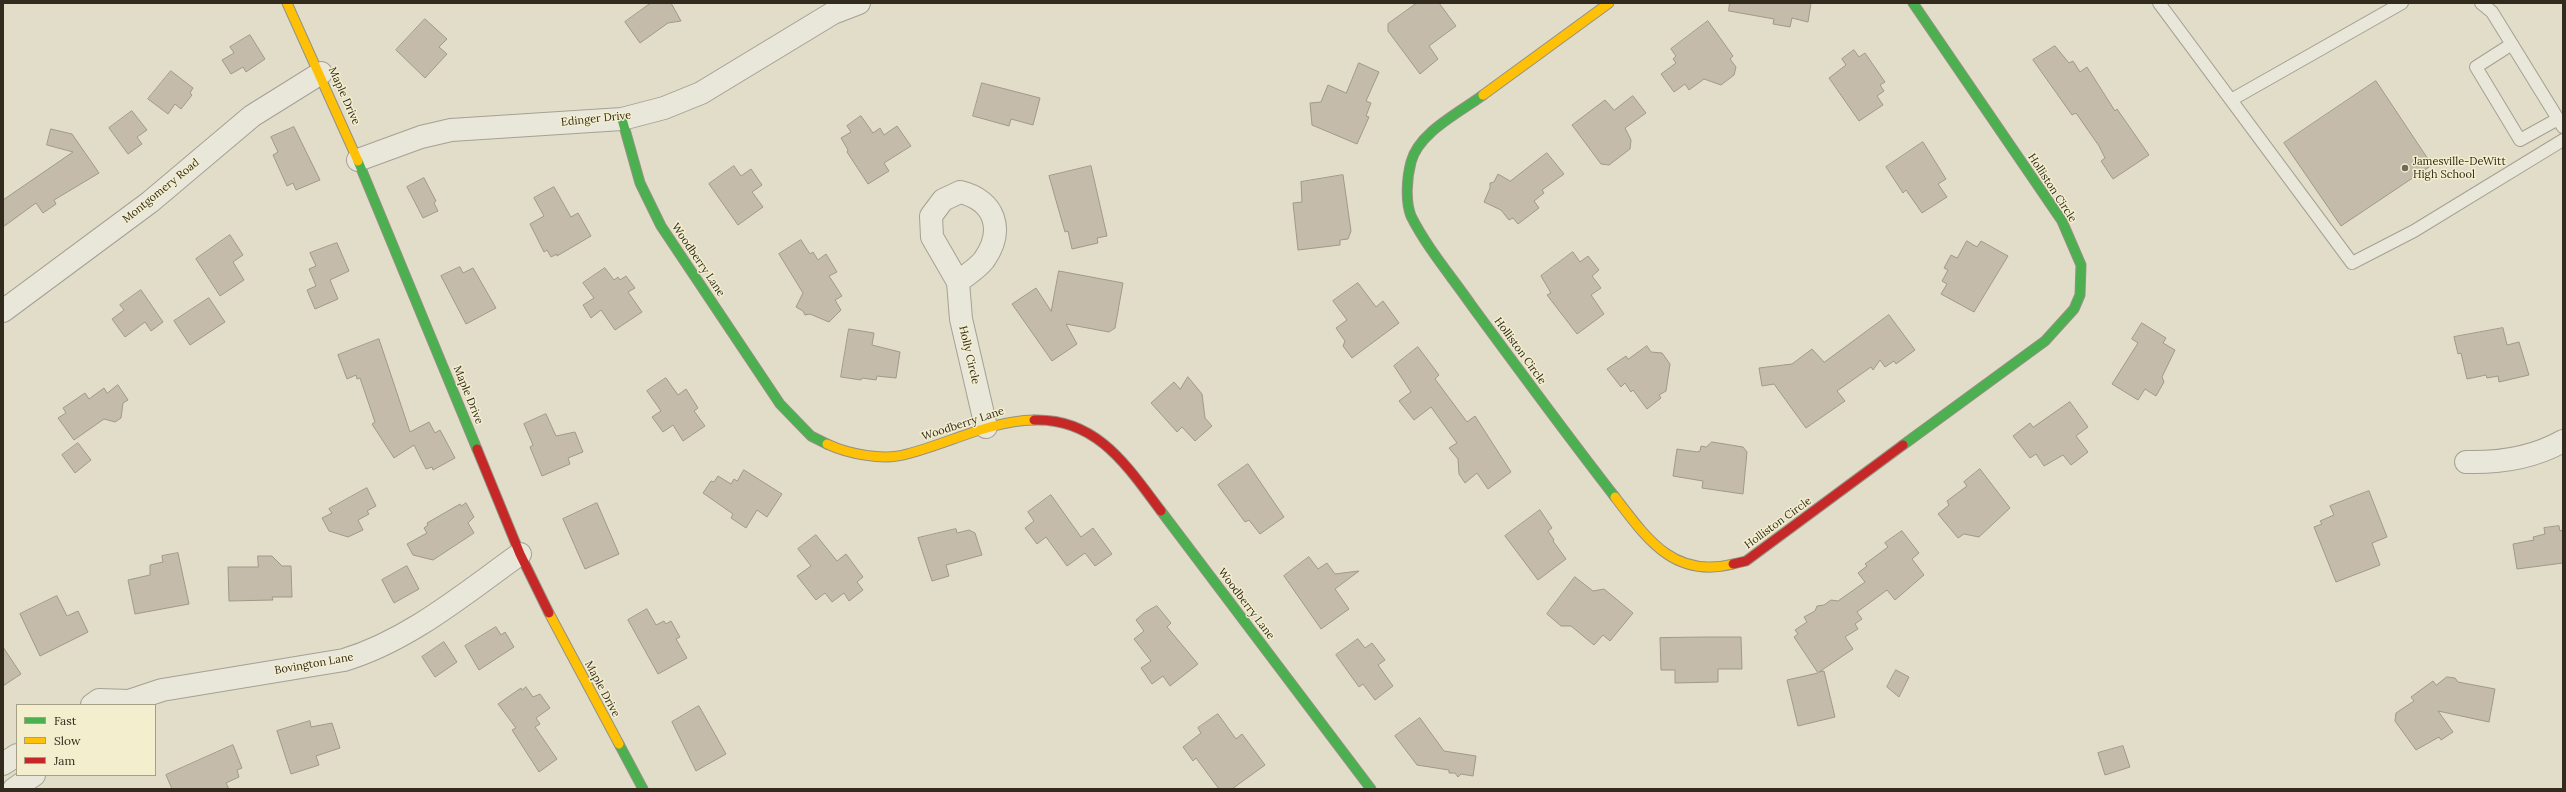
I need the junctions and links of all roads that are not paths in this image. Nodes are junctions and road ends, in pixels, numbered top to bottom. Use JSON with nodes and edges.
{"nodes":[{"id":1,"x":288,"y":3,"type":"edge"},
{"id":2,"x":859,"y":3,"type":"edge"},
{"id":3,"x":1609,"y":3,"type":"edge"},
{"id":4,"x":1913,"y":3,"type":"edge"},
{"id":5,"x":2159,"y":3,"type":"edge"},
{"id":6,"x":2402,"y":3,"type":"edge"},
{"id":7,"x":2481,"y":3,"type":"edge"},
{"id":8,"x":2512,"y":44,"type":"junction"},
{"id":9,"x":321,"y":73,"type":"junction"},
{"id":10,"x":2231,"y":100,"type":"junction"},
{"id":11,"x":622,"y":119,"type":"junction"},
{"id":12,"x":2561,"y":123,"type":"edge"},
{"id":13,"x":2563,"y":140,"type":"edge"},
{"id":14,"x":358,"y":160,"type":"junction"},
{"id":15,"x":958,"y":282,"type":"dead end"},
{"id":16,"x":3,"y":311,"type":"edge"},
{"id":17,"x":986,"y":427,"type":"junction"},
{"id":18,"x":2563,"y":441,"type":"edge"},
{"id":19,"x":2466,"y":462,"type":"dead end"},
{"id":20,"x":520,"y":554,"type":"junction"},
{"id":21,"x":127,"y":703,"type":"edge"},
{"id":22,"x":93,"y":704,"type":"edge"},
{"id":23,"x":16,"y":756,"type":"edge"},
{"id":24,"x":3,"y":764,"type":"edge"},
{"id":25,"x":33,"y":776,"type":"edge"},
{"id":26,"x":14,"y":789,"type":"edge"},
{"id":27,"x":643,"y":789,"type":"edge"},
{"id":28,"x":1371,"y":789,"type":"edge"}],
"edges":[{"from":1,"to":9,"type":"street","name":"Maple Drive"},
{"from":2,"to":11,"type":"street","name":"Edinger Drive"},
{"from":3,"to":4,"type":"street","name":"Holliston Circle"},
{"from":5,"to":10,"type":"lane"},
{"from":6,"to":10,"type":"lane"},
{"from":7,"to":8,"type":"lane"},
{"from":8,"to":12,"type":"lane"},
{"from":8,"to":12,"type":"lane"},
{"from":9,"to":14,"type":"street","name":"Maple Drive"},
{"from":9,"to":16,"type":"street","name":"Montgomery Road"},
{"from":10,"to":13,"type":"lane"},
{"from":11,"to":14,"type":"street","name":"Edinger Drive"},
{"from":11,"to":17,"type":"street","name":"Woodberry Lane"},
{"from":14,"to":20,"type":"street","name":"Maple Drive"},
{"from":15,"to":17,"type":"street","name":"Holly Circle"},
{"from":17,"to":28,"type":"street","name":"Woodberry Lane"},
{"from":18,"to":19,"type":"street"},
{"from":20,"to":21,"type":"street","name":"Bovington Lane"},
{"from":20,"to":27,"type":"street","name":"Maple Drive"},
{"from":21,"to":22,"type":"street","name":"Bovington Lane"},
{"from":23,"to":24,"type":"street"},
{"from":25,"to":26,"type":"street"}]}
